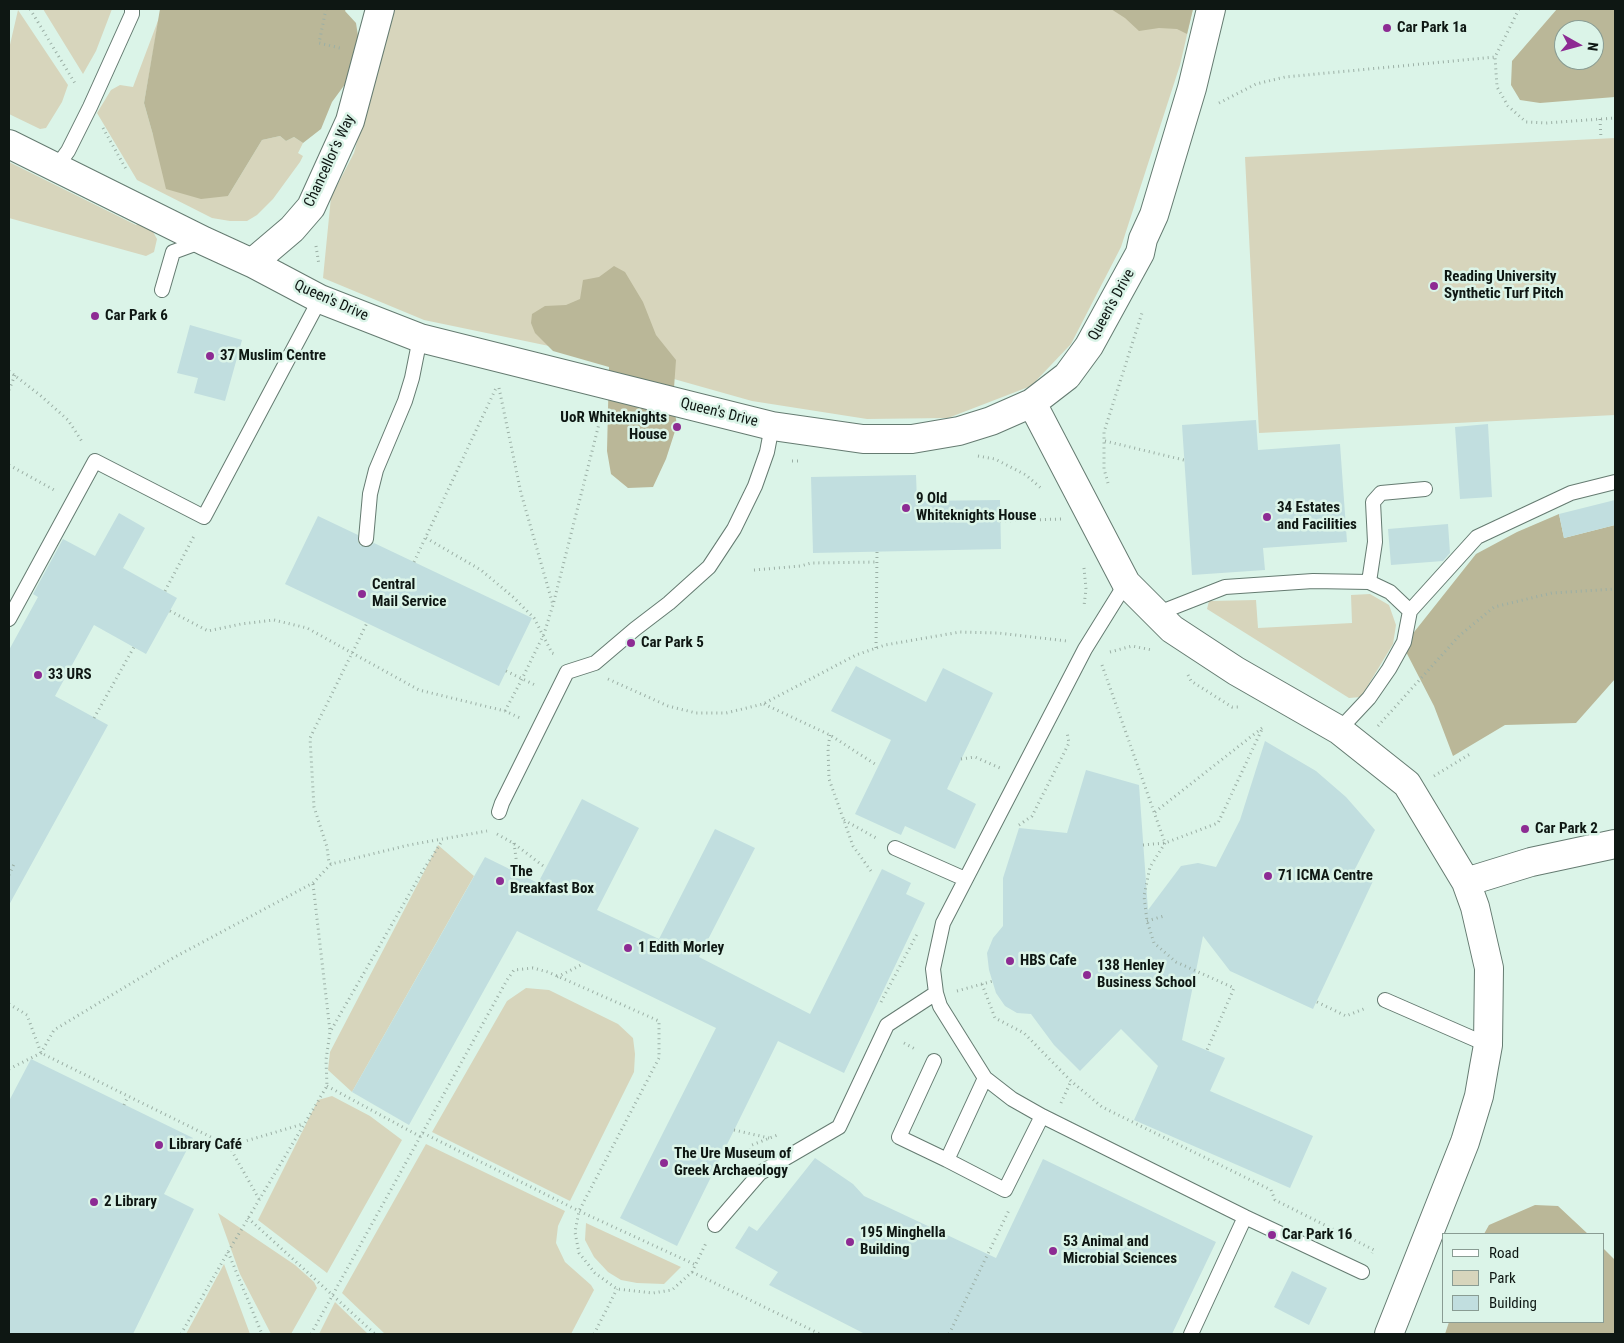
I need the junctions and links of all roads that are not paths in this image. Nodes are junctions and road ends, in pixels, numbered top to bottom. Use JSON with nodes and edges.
{"nodes":[{"id":1,"x":132,"y":9,"type":"edge"},
{"id":2,"x":380,"y":9,"type":"edge"},
{"id":3,"x":1211,"y":9,"type":"edge"},
{"id":4,"x":9,"y":144,"type":"edge"},
{"id":5,"x":57,"y":166,"type":"junction"},
{"id":6,"x":204,"y":241,"type":"junction"},
{"id":7,"x":252,"y":263,"type":"junction"},
{"id":8,"x":162,"y":290,"type":"dead end"},
{"id":9,"x":320,"y":299,"type":"junction"},
{"id":10,"x":420,"y":338,"type":"junction"},
{"id":11,"x":1032,"y":403,"type":"junction"},
{"id":12,"x":772,"y":426,"type":"junction"},
{"id":13,"x":1615,"y":482,"type":"edge"},
{"id":14,"x":1425,"y":489,"type":"dead end"},
{"id":15,"x":366,"y":539,"type":"dead end"},
{"id":16,"x":1369,"y":582,"type":"junction"},
{"id":17,"x":1126,"y":583,"type":"junction"},
{"id":18,"x":1410,"y":611,"type":"junction"},
{"id":19,"x":1156,"y":614,"type":"junction"},
{"id":20,"x":9,"y":619,"type":"edge"},
{"id":21,"x":1339,"y":730,"type":"junction"},
{"id":22,"x":499,"y":812,"type":"dead end"},
{"id":23,"x":1615,"y":844,"type":"edge"},
{"id":24,"x":889,"y":845,"type":"road end"},
{"id":25,"x":965,"y":879,"type":"junction"},
{"id":26,"x":1466,"y":882,"type":"junction"},
{"id":27,"x":936,"y":993,"type":"junction"},
{"id":28,"x":1385,"y":1000,"type":"road end"},
{"id":29,"x":1488,"y":1045,"type":"junction"},
{"id":30,"x":934,"y":1061,"type":"dead end"},
{"id":31,"x":985,"y":1078,"type":"junction"},
{"id":32,"x":1042,"y":1116,"type":"junction"},
{"id":33,"x":947,"y":1160,"type":"junction"},
{"id":34,"x":1245,"y":1217,"type":"junction"},
{"id":35,"x":715,"y":1225,"type":"road end"},
{"id":36,"x":1362,"y":1272,"type":"road end"},
{"id":37,"x":1191,"y":1334,"type":"edge"},
{"id":38,"x":1389,"y":1334,"type":"edge"}],
"edges":[{"from":1,"to":5,"type":"lane"},
{"from":2,"to":7,"type":"street","name":"Chancellor's Way"},
{"from":3,"to":11,"type":"street","name":"Queen's Drive"},
{"from":4,"to":5,"type":"street","name":"Queen's Drive"},
{"from":5,"to":6,"type":"street","name":"Queen's Drive"},
{"from":6,"to":7,"type":"street","name":"Queen's Drive"},
{"from":6,"to":8,"type":"lane"},
{"from":7,"to":9,"type":"street","name":"Queen's Drive"},
{"from":9,"to":10,"type":"street","name":"Queen's Drive"},
{"from":9,"to":20,"type":"lane"},
{"from":10,"to":12,"type":"street","name":"Queen's Drive"},
{"from":10,"to":15,"type":"lane"},
{"from":11,"to":12,"type":"street","name":"Queen's Drive"},
{"from":11,"to":17,"type":"street"},
{"from":12,"to":22,"type":"lane"},
{"from":13,"to":18,"type":"lane"},
{"from":14,"to":16,"type":"lane"},
{"from":16,"to":18,"type":"lane"},
{"from":16,"to":19,"type":"lane"},
{"from":17,"to":19,"type":"street"},
{"from":17,"to":25,"type":"lane"},
{"from":18,"to":21,"type":"lane"},
{"from":19,"to":21,"type":"street"},
{"from":21,"to":26,"type":"street"},
{"from":23,"to":26,"type":"street"},
{"from":24,"to":25,"type":"lane"},
{"from":25,"to":27,"type":"lane"},
{"from":26,"to":29,"type":"street"},
{"from":27,"to":31,"type":"lane"},
{"from":27,"to":35,"type":"lane"},
{"from":28,"to":29,"type":"lane"},
{"from":29,"to":38,"type":"street"},
{"from":30,"to":33,"type":"lane"},
{"from":31,"to":32,"type":"lane"},
{"from":31,"to":33,"type":"lane"},
{"from":32,"to":33,"type":"lane"},
{"from":32,"to":34,"type":"lane"},
{"from":34,"to":36,"type":"lane"},
{"from":34,"to":37,"type":"lane"}]}
